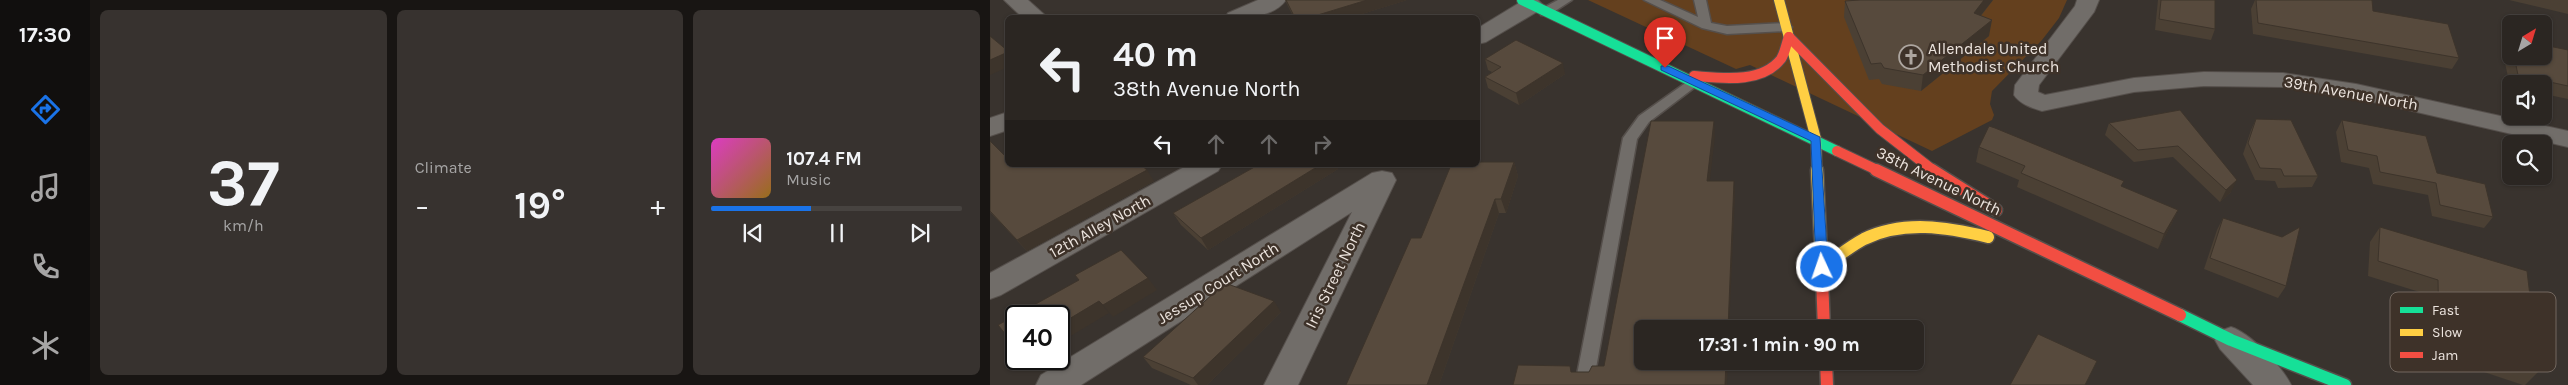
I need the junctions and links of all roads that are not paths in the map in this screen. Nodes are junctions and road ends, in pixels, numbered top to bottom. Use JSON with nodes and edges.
{"nodes":[{"id":1,"x":1015,"y":0,"type":"edge"},
{"id":2,"x":1274,"y":0,"type":"edge"},
{"id":3,"x":1566,"y":0,"type":"edge"},
{"id":4,"x":1650,"y":0,"type":"edge"},
{"id":5,"x":1700,"y":0,"type":"edge"},
{"id":6,"x":1779,"y":0,"type":"edge"},
{"id":7,"x":2088,"y":0,"type":"edge"},
{"id":8,"x":1533,"y":5,"type":"edge"},
{"id":9,"x":1034,"y":15,"type":"edge"},
{"id":10,"x":1242,"y":15,"type":"edge"},
{"id":11,"x":1706,"y":25,"type":"junction"},
{"id":12,"x":1788,"y":32,"type":"junction"},
{"id":13,"x":1480,"y":36,"type":"edge"},
{"id":14,"x":1688,"y":79,"type":"junction"},
{"id":15,"x":1005,"y":121,"type":"edge"},
{"id":16,"x":990,"y":128,"type":"edge"},
{"id":17,"x":1816,"y":139,"type":"junction"},
{"id":18,"x":2568,"y":139,"type":"edge"},
{"id":19,"x":1205,"y":167,"type":"edge"},
{"id":20,"x":1385,"y":173,"type":"edge"},
{"id":21,"x":2002,"y":214,"type":"dead end"},
{"id":22,"x":2027,"y":229,"type":"dead end"},
{"id":23,"x":2055,"y":256,"type":"junction"},
{"id":24,"x":1822,"y":267,"type":"junction"},
{"id":25,"x":990,"y":287,"type":"edge"},
{"id":26,"x":1824,"y":320,"type":"edge"},
{"id":27,"x":2231,"y":340,"type":"junction"},
{"id":28,"x":1826,"y":370,"type":"edge"},
{"id":29,"x":1054,"y":385,"type":"edge"},
{"id":30,"x":1281,"y":385,"type":"edge"},
{"id":31,"x":1584,"y":385,"type":"edge"},
{"id":32,"x":1827,"y":385,"type":"edge"},
{"id":33,"x":2274,"y":385,"type":"edge"},
{"id":34,"x":2345,"y":385,"type":"edge"}],
"edges":[{"from":1,"to":9,"type":"street"},
{"from":2,"to":10,"type":"street"},
{"from":3,"to":8,"type":"lane"},
{"from":4,"to":11,"type":"lane"},
{"from":5,"to":11,"type":"lane"},
{"from":6,"to":12,"type":"main road"},
{"from":7,"to":18,"type":"street","name":"39th Avenue North"},
{"from":8,"to":13,"type":"street"},
{"from":8,"to":14,"type":"main road","name":"38th Avenue North"},
{"from":11,"to":12,"type":"lane"},
{"from":12,"to":14,"type":"main road"},
{"from":12,"to":17,"type":"main road"},
{"from":12,"to":21,"type":"main road"},
{"from":14,"to":17,"type":"main road","name":"38th Avenue North"},
{"from":14,"to":31,"type":"lane"},
{"from":15,"to":16,"type":"street"},
{"from":17,"to":23,"type":"main road","name":"38th Avenue North"},
{"from":17,"to":24,"type":"main road"},
{"from":19,"to":25,"type":"street","name":"12th Alley North"},
{"from":20,"to":29,"type":"street","name":"Jessup Court North"},
{"from":20,"to":30,"type":"street","name":"Iris Street North"},
{"from":22,"to":23,"type":"main road"},
{"from":23,"to":24,"type":"main road"},
{"from":23,"to":27,"type":"main road","name":"38th Avenue North"},
{"from":24,"to":26,"type":"main road"},
{"from":27,"to":33,"type":"street"},
{"from":27,"to":34,"type":"main road","name":"38th Avenue North"},
{"from":28,"to":32,"type":"main road"}]}
